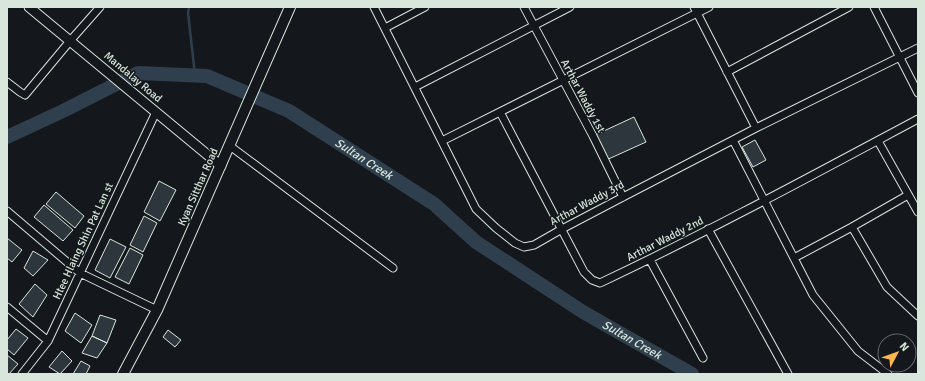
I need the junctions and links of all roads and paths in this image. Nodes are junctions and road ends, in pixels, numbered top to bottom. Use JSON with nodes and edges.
{"nodes":[{"id":1,"x":29,"y":7,"type":"edge"},
{"id":2,"x":100,"y":7,"type":"edge"},
{"id":3,"x":290,"y":7,"type":"edge"},
{"id":4,"x":374,"y":7,"type":"edge"},
{"id":5,"x":425,"y":7,"type":"edge"},
{"id":6,"x":524,"y":7,"type":"edge"},
{"id":7,"x":570,"y":7,"type":"edge"},
{"id":8,"x":709,"y":7,"type":"edge"},
{"id":9,"x":849,"y":7,"type":"edge"},
{"id":10,"x":874,"y":7,"type":"edge"},
{"id":11,"x":696,"y":10,"type":"edge"},
{"id":12,"x":534,"y":26,"type":"junction"},
{"id":13,"x":384,"y":28,"type":"junction"},
{"id":14,"x":70,"y":41,"type":"junction"},
{"id":15,"x":918,"y":48,"type":"edge"},
{"id":16,"x":900,"y":57,"type":"junction"},
{"id":17,"x":727,"y":72,"type":"junction"},
{"id":18,"x":562,"y":80,"type":"junction"},
{"id":19,"x":7,"y":82,"type":"edge"},
{"id":20,"x":415,"y":87,"type":"junction"},
{"id":21,"x":918,"y":93,"type":"edge"},
{"id":22,"x":156,"y":112,"type":"junction"},
{"id":23,"x":500,"y":112,"type":"junction"},
{"id":24,"x":918,"y":120,"type":"edge"},
{"id":25,"x":756,"y":128,"type":"junction"},
{"id":26,"x":733,"y":140,"type":"junction"},
{"id":27,"x":442,"y":141,"type":"junction"},
{"id":28,"x":878,"y":141,"type":"junction"},
{"id":29,"x":230,"y":146,"type":"junction"},
{"id":30,"x":221,"y":166,"type":"junction"},
{"id":31,"x":908,"y":195,"type":"junction"},
{"id":32,"x":623,"y":197,"type":"junction"},
{"id":33,"x":764,"y":201,"type":"junction"},
{"id":34,"x":7,"y":211,"type":"edge"},
{"id":35,"x":918,"y":212,"type":"edge"},
{"id":36,"x":852,"y":227,"type":"junction"},
{"id":37,"x":562,"y":229,"type":"junction"},
{"id":38,"x":708,"y":229,"type":"junction"},
{"id":39,"x":794,"y":258,"type":"junction"},
{"id":40,"x":650,"y":260,"type":"junction"},
{"id":41,"x":393,"y":268,"type":"dead end"},
{"id":42,"x":80,"y":273,"type":"junction"},
{"id":43,"x":7,"y":307,"type":"edge"},
{"id":44,"x":157,"y":310,"type":"junction"},
{"id":45,"x":918,"y":316,"type":"edge"},
{"id":46,"x":48,"y":341,"type":"junction"},
{"id":47,"x":703,"y":358,"type":"dead end"},
{"id":48,"x":22,"y":374,"type":"edge"},
{"id":49,"x":123,"y":374,"type":"edge"},
{"id":50,"x":788,"y":374,"type":"edge"},
{"id":51,"x":888,"y":374,"type":"edge"}],
"edges":[{"from":1,"to":14,"type":"street","name":"Mandalay Road"},
{"from":2,"to":14,"type":"street"},
{"from":3,"to":29,"type":"main road","name":"Kyan Sitthar Road"},
{"from":4,"to":13,"type":"street","name":"Arthar Waddy 3rd"},
{"from":5,"to":13,"type":"street"},
{"from":6,"to":12,"type":"street","name":"Arthar Waddy 1st"},
{"from":7,"to":12,"type":"street"},
{"from":8,"to":11,"type":"street"},
{"from":9,"to":17,"type":"street"},
{"from":10,"to":16,"type":"street"},
{"from":11,"to":17,"type":"street"},
{"from":11,"to":18,"type":"street"},
{"from":12,"to":18,"type":"street","name":"Arthar Waddy 1st"},
{"from":12,"to":20,"type":"street"},
{"from":13,"to":20,"type":"street","name":"Arthar Waddy 3rd"},
{"from":14,"to":19,"type":"street"},
{"from":14,"to":22,"type":"street","name":"Mandalay Road"},
{"from":15,"to":16,"type":"street","name":"Arthar Waddy 3rd"},
{"from":16,"to":21,"type":"street"},
{"from":16,"to":25,"type":"street","name":"Arthar Waddy 3rd"},
{"from":17,"to":25,"type":"street"},
{"from":18,"to":23,"type":"street"},
{"from":18,"to":32,"type":"street","name":"Arthar Waddy 1st"},
{"from":20,"to":27,"type":"street","name":"Arthar Waddy 3rd"},
{"from":22,"to":30,"type":"street","name":"Mandalay Road"},
{"from":22,"to":42,"type":"street","name":"Htee Hlaing Shin Pat Lan st"},
{"from":23,"to":27,"type":"street"},
{"from":23,"to":37,"type":"street","name":"Arthar Waddy 2nd"},
{"from":24,"to":28,"type":"street","name":"Arthar Waddy 2nd"},
{"from":25,"to":26,"type":"street","name":"Arthar Waddy 3rd"},
{"from":26,"to":32,"type":"street","name":"Arthar Waddy 3rd"},
{"from":26,"to":33,"type":"street"},
{"from":27,"to":37,"type":"street","name":"Arthar Waddy 3rd"},
{"from":28,"to":31,"type":"street"},
{"from":28,"to":33,"type":"street","name":"Arthar Waddy 2nd"},
{"from":29,"to":30,"type":"main road","name":"Kyan Sitthar Road"},
{"from":29,"to":41,"type":"street"},
{"from":30,"to":44,"type":"main road","name":"Kyan Sitthar Road"},
{"from":31,"to":35,"type":"street"},
{"from":31,"to":36,"type":"street"},
{"from":32,"to":37,"type":"street","name":"Arthar Waddy 3rd"},
{"from":33,"to":38,"type":"street","name":"Arthar Waddy 2nd"},
{"from":33,"to":39,"type":"street"},
{"from":34,"to":42,"type":"street"},
{"from":36,"to":39,"type":"street"},
{"from":36,"to":45,"type":"street"},
{"from":37,"to":40,"type":"street","name":"Arthar Waddy 2nd"},
{"from":38,"to":40,"type":"street","name":"Arthar Waddy 2nd"},
{"from":38,"to":50,"type":"street"},
{"from":39,"to":51,"type":"street"},
{"from":40,"to":47,"type":"street"},
{"from":42,"to":44,"type":"street"},
{"from":42,"to":46,"type":"street","name":"Htee Hlaing Shin Pat Lan st"},
{"from":43,"to":46,"type":"street"},
{"from":44,"to":49,"type":"main road","name":"Kyan Sitthar Road"},
{"from":46,"to":48,"type":"street","name":"Htee Hlaing Shin Pat Lan st"}]}
